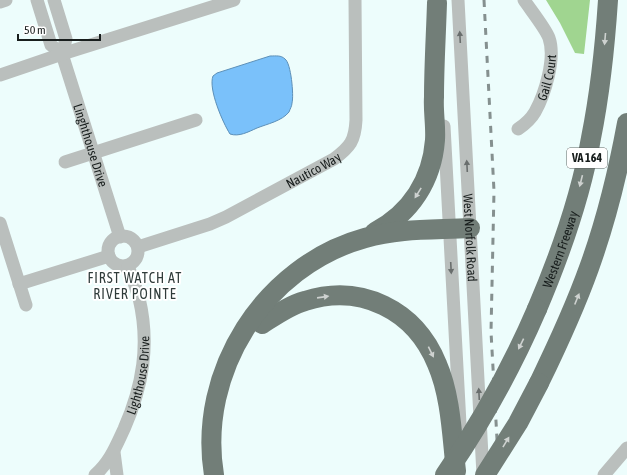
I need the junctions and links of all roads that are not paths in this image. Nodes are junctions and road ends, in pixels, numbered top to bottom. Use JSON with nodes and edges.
{"nodes":[{"id":1,"x":6,"y":0,"type":"edge"},
{"id":2,"x":37,"y":0,"type":"edge"},
{"id":3,"x":54,"y":0,"type":"edge"},
{"id":4,"x":234,"y":0,"type":"edge"},
{"id":5,"x":355,"y":0,"type":"edge"},
{"id":6,"x":458,"y":0,"type":"edge"},
{"id":7,"x":524,"y":0,"type":"edge"},
{"id":8,"x":608,"y":0,"type":"edge"},
{"id":9,"x":0,"y":2,"type":"edge"},
{"id":10,"x":437,"y":2,"type":"edge"},
{"id":11,"x":62,"y":54,"type":"junction"},
{"id":12,"x":0,"y":75,"type":"edge"},
{"id":13,"x":196,"y":120,"type":"dead end"},
{"id":14,"x":627,"y":123,"type":"edge"},
{"id":15,"x":518,"y":129,"type":"dead end"},
{"id":16,"x":94,"y":153,"type":"junction"},
{"id":17,"x":64,"y":162,"type":"dead end"},
{"id":18,"x":0,"y":223,"type":"edge"},
{"id":19,"x":471,"y":233,"type":"junction"},
{"id":20,"x":450,"y":234,"type":"junction"},
{"id":21,"x":120,"y":237,"type":"junction"},
{"id":22,"x":365,"y":238,"type":"junction"},
{"id":23,"x":138,"y":247,"type":"junction"},
{"id":24,"x":109,"y":256,"type":"junction"},
{"id":25,"x":128,"y":266,"type":"junction"},
{"id":26,"x":19,"y":284,"type":"junction"},
{"id":27,"x":26,"y":305,"type":"dead end"},
{"id":28,"x":262,"y":324,"type":"junction"},
{"id":29,"x":627,"y":448,"type":"edge"},
{"id":30,"x":114,"y":452,"type":"junction"},
{"id":31,"x":95,"y":475,"type":"edge"},
{"id":32,"x":117,"y":475,"type":"edge"},
{"id":33,"x":214,"y":475,"type":"edge"},
{"id":34,"x":225,"y":475,"type":"edge"},
{"id":35,"x":445,"y":475,"type":"edge"},
{"id":36,"x":457,"y":475,"type":"edge"},
{"id":37,"x":462,"y":475,"type":"edge"},
{"id":38,"x":484,"y":475,"type":"edge"},
{"id":39,"x":604,"y":475,"type":"edge"}],
"edges":[{"from":1,"to":9,"type":"street"},
{"from":2,"to":11,"type":"street","name":"Linghthouse Drive"},
{"from":3,"to":11,"type":"street","name":"Linghthouse Drive"},
{"from":4,"to":11,"type":"street"},
{"from":5,"to":23,"type":"street","name":"Nautico Way"},
{"from":19,"to":6,"type":"street","name":"West Norfolk Road","one_way":true},
{"from":7,"to":15,"type":"street","name":"Gail Court"},
{"from":8,"to":35,"type":"highway","name":"Western Freeway","number":"VA 164","one_way":true,"bridge":true},
{"from":10,"to":20,"type":"street","name":"West Norfolk Road"},
{"from":10,"to":22,"type":"highway","one_way":true},
{"from":11,"to":12,"type":"street"},
{"from":11,"to":16,"type":"street","name":"Linghthouse Drive"},
{"from":13,"to":16,"type":"street"},
{"from":38,"to":14,"type":"highway","number":"VA 164","one_way":true,"bridge":true},
{"from":16,"to":17,"type":"street"},
{"from":16,"to":21,"type":"street","name":"Linghthouse Drive"},
{"from":18,"to":26,"type":"street"},
{"from":19,"to":20,"type":"highway"},
{"from":38,"to":19,"type":"street","name":"West Norfolk Road","one_way":true},
{"from":20,"to":22,"type":"highway"},
{"from":20,"to":28,"type":"highway"},
{"from":20,"to":37,"type":"street","name":"West Norfolk Road","one_way":true},
{"from":21,"to":23,"type":"street"},
{"from":21,"to":24,"type":"street"},
{"from":22,"to":33,"type":"highway"},
{"from":23,"to":25,"type":"street"},
{"from":24,"to":25,"type":"street"},
{"from":24,"to":26,"type":"street"},
{"from":25,"to":30,"type":"street","name":"Lighthouse Drive"},
{"from":26,"to":27,"type":"street"},
{"from":28,"to":34,"type":"highway"},
{"from":28,"to":36,"type":"highway","one_way":true},
{"from":29,"to":39,"type":"street"},
{"from":30,"to":31,"type":"street","name":"Lighthouse Drive"},
{"from":30,"to":32,"type":"street"}]}
